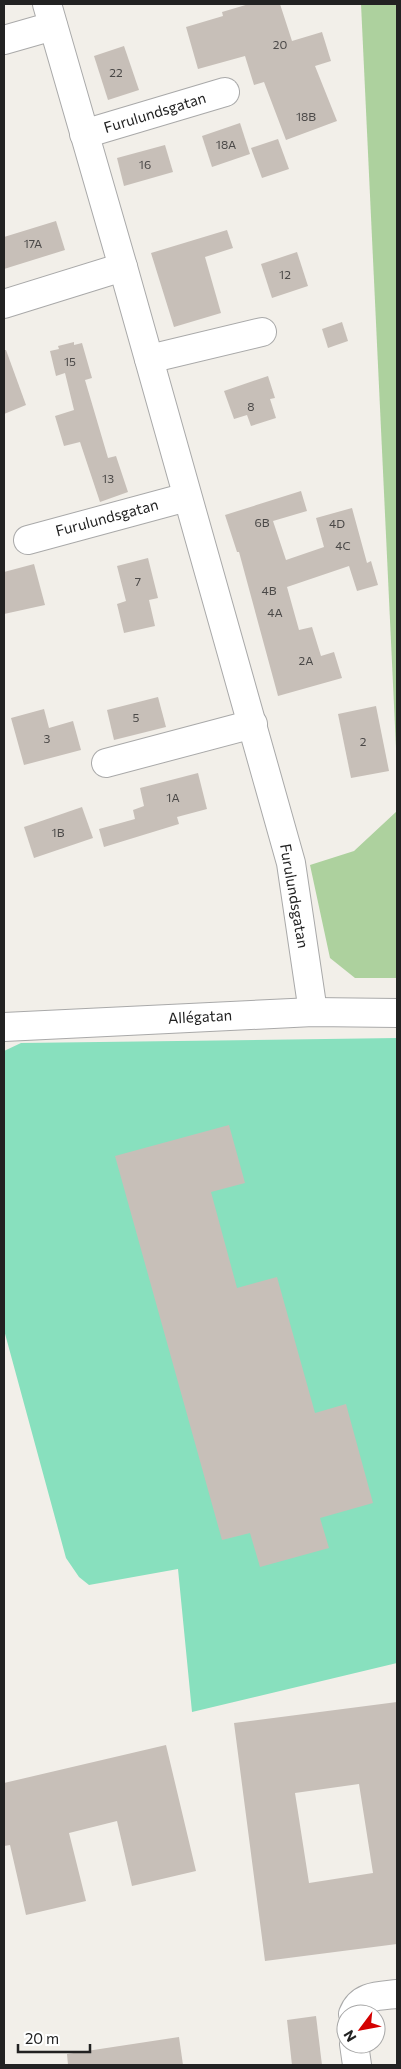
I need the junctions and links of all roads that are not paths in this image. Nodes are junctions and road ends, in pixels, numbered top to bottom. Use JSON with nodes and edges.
{"nodes":[{"id":1,"x":50,"y":15,"type":"edge"},
{"id":2,"x":4,"y":40,"type":"edge"},
{"id":3,"x":226,"y":92,"type":"dead end"},
{"id":4,"x":84,"y":134,"type":"junction"},
{"id":5,"x":123,"y":267,"type":"junction"},
{"id":6,"x":4,"y":304,"type":"edge"},
{"id":7,"x":262,"y":332,"type":"dead end"},
{"id":8,"x":149,"y":359,"type":"junction"},
{"id":9,"x":187,"y":497,"type":"junction"},
{"id":10,"x":28,"y":540,"type":"dead end"},
{"id":11,"x":253,"y":724,"type":"junction"},
{"id":12,"x":106,"y":763,"type":"dead end"},
{"id":13,"x":313,"y":1012,"type":"junction"},
{"id":14,"x":397,"y":1013,"type":"edge"},
{"id":15,"x":4,"y":1028,"type":"edge"},
{"id":16,"x":397,"y":1994,"type":"edge"},
{"id":17,"x":359,"y":2004,"type":"edge"}],
"edges":[{"from":1,"to":2,"type":"street","name":"Furulundsgatan"},
{"from":1,"to":4,"type":"street","name":"Furulundsgatan"},
{"from":3,"to":4,"type":"street","name":"Furulundsgatan"},
{"from":4,"to":5,"type":"street","name":"Furulundsgatan"},
{"from":5,"to":6,"type":"street"},
{"from":5,"to":8,"type":"street","name":"Furulundsgatan"},
{"from":7,"to":8,"type":"street"},
{"from":8,"to":9,"type":"street","name":"Furulundsgatan"},
{"from":9,"to":10,"type":"street","name":"Furulundsgatan"},
{"from":9,"to":11,"type":"street","name":"Furulundsgatan"},
{"from":11,"to":12,"type":"street"},
{"from":11,"to":13,"type":"street","name":"Furulundsgatan"},
{"from":13,"to":14,"type":"street","name":"Allégatan"},
{"from":13,"to":15,"type":"street","name":"Allégatan"},
{"from":16,"to":17,"type":"street"}]}
